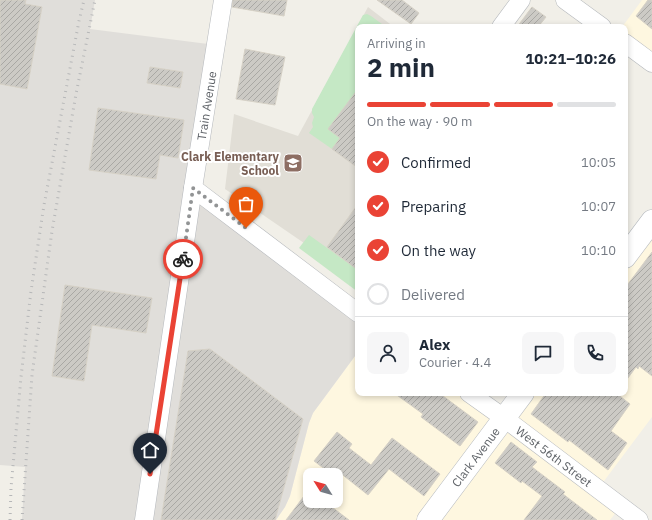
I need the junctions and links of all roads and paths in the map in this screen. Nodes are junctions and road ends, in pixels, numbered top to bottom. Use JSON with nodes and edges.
{"nodes":[{"id":1,"x":223,"y":0,"type":"edge"},
{"id":2,"x":522,"y":0,"type":"edge"},
{"id":3,"x":565,"y":0,"type":"edge"},
{"id":4,"x":504,"y":24,"type":"edge"},
{"id":5,"x":598,"y":24,"type":"edge"},
{"id":6,"x":628,"y":45,"type":"edge"},
{"id":7,"x":652,"y":63,"type":"edge"},
{"id":8,"x":193,"y":188,"type":"junction"},
{"id":9,"x":650,"y":228,"type":"edge"},
{"id":10,"x":628,"y":254,"type":"edge"},
{"id":11,"x":355,"y":311,"type":"edge"},
{"id":12,"x":473,"y":396,"type":"edge"},
{"id":13,"x":521,"y":396,"type":"edge"},
{"id":14,"x":504,"y":418,"type":"junction"},
{"id":15,"x":144,"y":520,"type":"edge"},
{"id":16,"x":428,"y":520,"type":"edge"},
{"id":17,"x":639,"y":520,"type":"edge"}],
"edges":[{"from":1,"to":8,"type":"street","name":"Train Avenue"},
{"from":2,"to":4,"type":"street"},
{"from":3,"to":5,"type":"street"},
{"from":6,"to":7,"type":"street"},
{"from":8,"to":11,"type":"street"},
{"from":8,"to":15,"type":"street","name":"Train Avenue"},
{"from":9,"to":10,"type":"street"},
{"from":12,"to":14,"type":"street","name":"West 56th Street"},
{"from":13,"to":14,"type":"street","name":"Clark Avenue"},
{"from":14,"to":16,"type":"street","name":"Clark Avenue"},
{"from":14,"to":17,"type":"street","name":"West 56th Street"}]}
